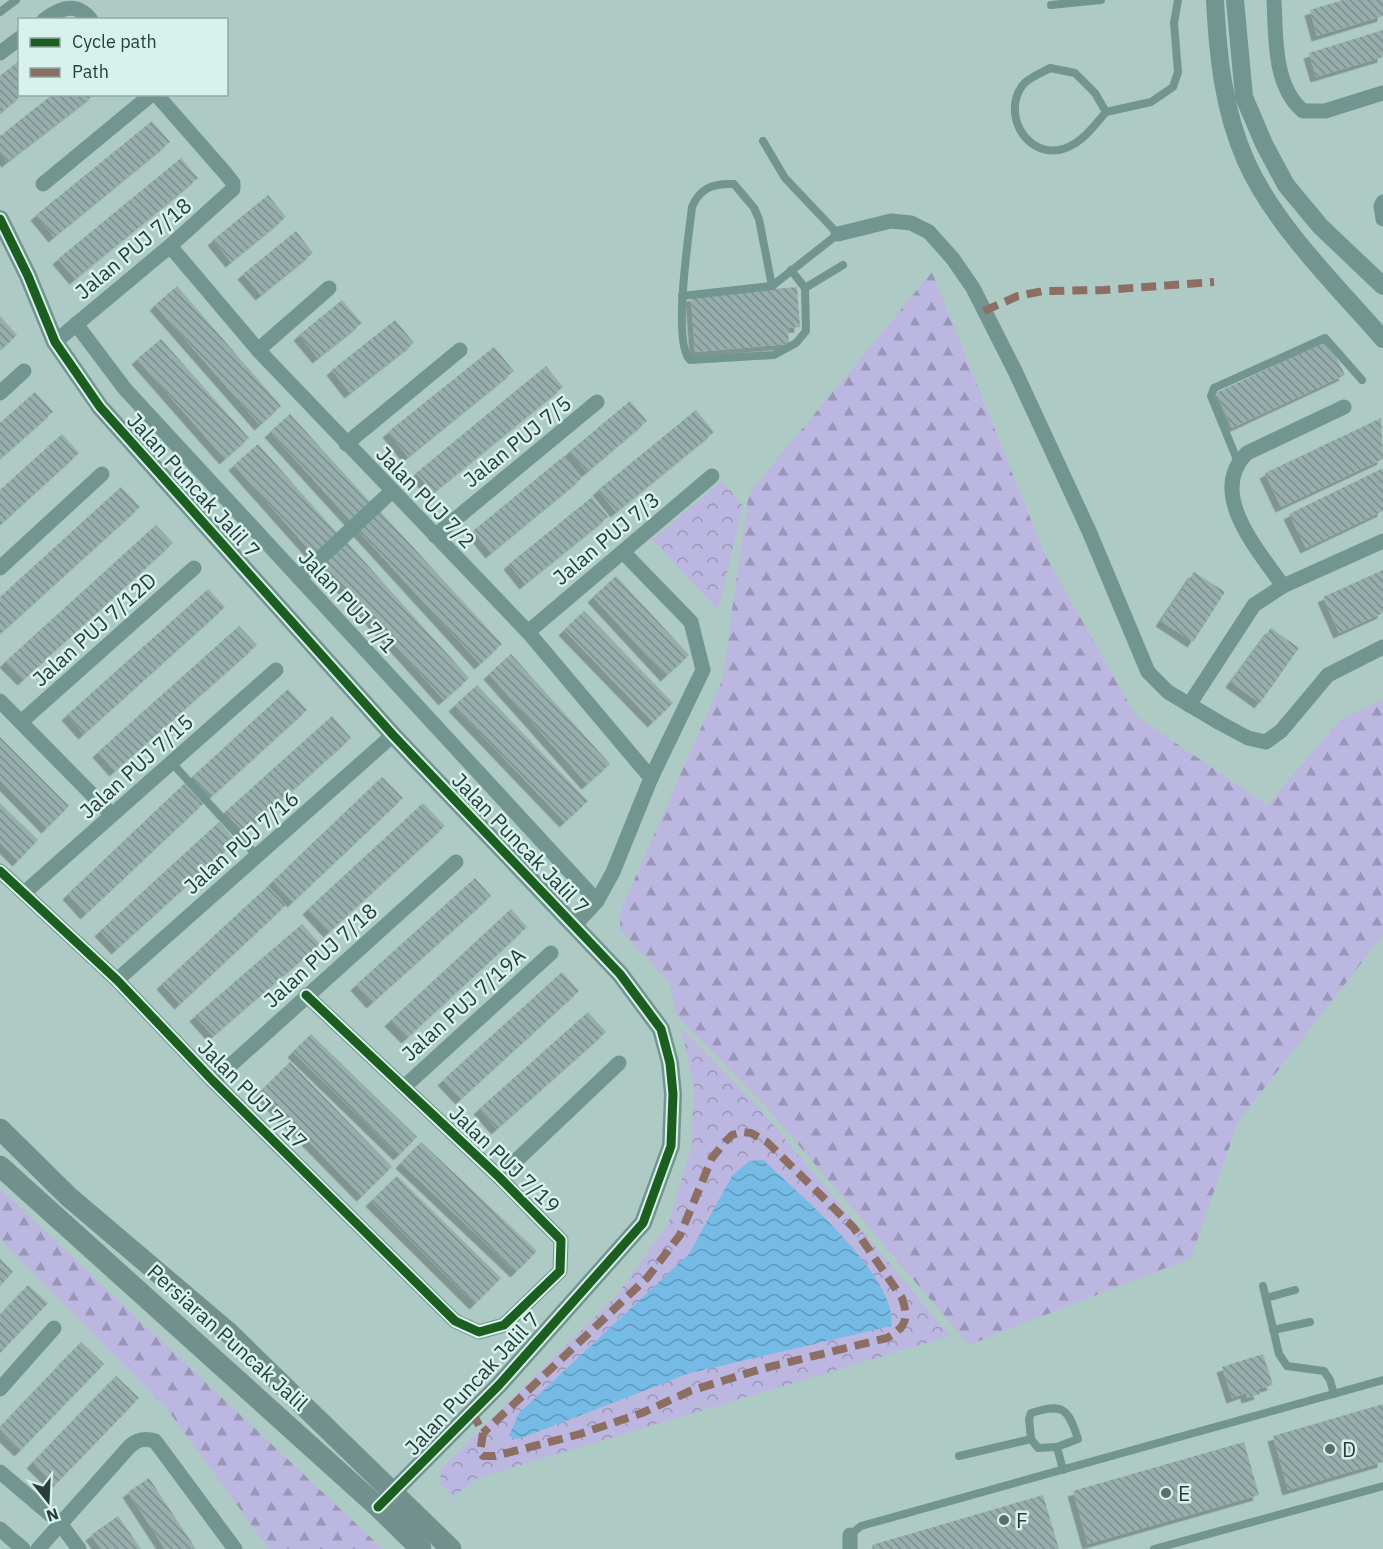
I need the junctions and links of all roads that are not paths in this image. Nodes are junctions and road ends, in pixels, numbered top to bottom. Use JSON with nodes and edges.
{"nodes":[{"id":1,"x":16,"y":0,"type":"edge"},
{"id":2,"x":1101,"y":0,"type":"edge"},
{"id":3,"x":1178,"y":0,"type":"edge"},
{"id":4,"x":1215,"y":0,"type":"edge"},
{"id":5,"x":1234,"y":0,"type":"edge"},
{"id":6,"x":1274,"y":0,"type":"edge"},
{"id":7,"x":1051,"y":5,"type":"dead end"},
{"id":8,"x":0,"y":12,"type":"edge"},
{"id":9,"x":48,"y":18,"type":"edge"},
{"id":10,"x":90,"y":18,"type":"edge"},
{"id":11,"x":18,"y":40,"type":"edge"},
{"id":12,"x":0,"y":53,"type":"edge"},
{"id":13,"x":1383,"y":93,"type":"edge"},
{"id":14,"x":152,"y":96,"type":"edge"},
{"id":15,"x":156,"y":96,"type":"edge"},
{"id":16,"x":1106,"y":112,"type":"junction"},
{"id":17,"x":763,"y":141,"type":"dead end"},
{"id":18,"x":43,"y":184,"type":"dead end"},
{"id":19,"x":1383,"y":202,"type":"edge"},
{"id":20,"x":0,"y":219,"type":"edge"},
{"id":21,"x":1383,"y":219,"type":"edge"},
{"id":22,"x":838,"y":234,"type":"junction"},
{"id":23,"x":170,"y":246,"type":"junction"},
{"id":24,"x":843,"y":265,"type":"dead end"},
{"id":25,"x":791,"y":270,"type":"junction"},
{"id":26,"x":772,"y":286,"type":"junction"},
{"id":27,"x":1383,"y":286,"type":"edge"},
{"id":28,"x":329,"y":288,"type":"dead end"},
{"id":29,"x":805,"y":288,"type":"junction"},
{"id":30,"x":682,"y":296,"type":"junction"},
{"id":31,"x":76,"y":324,"type":"junction"},
{"id":32,"x":1383,"y":339,"type":"edge"},
{"id":33,"x":55,"y":342,"type":"junction"},
{"id":34,"x":258,"y":350,"type":"junction"},
{"id":35,"x":460,"y":350,"type":"dead end"},
{"id":36,"x":24,"y":371,"type":"dead end"},
{"id":37,"x":1362,"y":381,"type":"dead end"},
{"id":38,"x":0,"y":393,"type":"edge"},
{"id":39,"x":597,"y":402,"type":"dead end"},
{"id":40,"x":1344,"y":407,"type":"dead end"},
{"id":41,"x":346,"y":444,"type":"junction"},
{"id":42,"x":1238,"y":462,"type":"junction"},
{"id":43,"x":102,"y":474,"type":"dead end"},
{"id":44,"x":712,"y":476,"type":"dead end"},
{"id":45,"x":392,"y":491,"type":"junction"},
{"id":46,"x":435,"y":536,"type":"junction"},
{"id":47,"x":1383,"y":541,"type":"edge"},
{"id":48,"x":623,"y":552,"type":"junction"},
{"id":49,"x":0,"y":568,"type":"edge"},
{"id":50,"x":194,"y":568,"type":"dead end"},
{"id":51,"x":299,"y":578,"type":"junction"},
{"id":52,"x":1283,"y":586,"type":"junction"},
{"id":53,"x":528,"y":632,"type":"junction"},
{"id":54,"x":1383,"y":647,"type":"edge"},
{"id":55,"x":276,"y":670,"type":"dead end"},
{"id":56,"x":0,"y":701,"type":"edge"},
{"id":57,"x":1189,"y":705,"type":"junction"},
{"id":58,"x":21,"y":722,"type":"junction"},
{"id":59,"x":393,"y":735,"type":"junction"},
{"id":60,"x":172,"y":763,"type":"junction"},
{"id":61,"x":651,"y":778,"type":"junction"},
{"id":62,"x":112,"y":815,"type":"junction"},
{"id":63,"x":256,"y":856,"type":"junction"},
{"id":64,"x":456,"y":862,"type":"dead end"},
{"id":65,"x":0,"y":871,"type":"edge"},
{"id":66,"x":24,"y":893,"type":"junction"},
{"id":67,"x":597,"y":900,"type":"junction"},
{"id":68,"x":575,"y":925,"type":"junction"},
{"id":69,"x":551,"y":953,"type":"dead end"},
{"id":70,"x":117,"y":980,"type":"junction"},
{"id":71,"x":306,"y":995,"type":"junction"},
{"id":72,"x":619,"y":1063,"type":"dead end"},
{"id":73,"x":213,"y":1081,"type":"junction"},
{"id":74,"x":405,"y":1087,"type":"junction"},
{"id":75,"x":0,"y":1129,"type":"edge"},
{"id":76,"x":0,"y":1166,"type":"edge"},
{"id":77,"x":499,"y":1177,"type":"junction"},
{"id":78,"x":1263,"y":1286,"type":"dead end"},
{"id":79,"x":1295,"y":1290,"type":"dead end"},
{"id":80,"x":1266,"y":1298,"type":"junction"},
{"id":81,"x":455,"y":1321,"type":"joint"},
{"id":82,"x":1310,"y":1322,"type":"dead end"},
{"id":83,"x":54,"y":1328,"type":"dead end"},
{"id":84,"x":1273,"y":1330,"type":"junction"},
{"id":85,"x":1383,"y":1380,"type":"edge"},
{"id":86,"x":0,"y":1389,"type":"edge"},
{"id":87,"x":1334,"y":1394,"type":"junction"},
{"id":88,"x":1031,"y":1439,"type":"junction"},
{"id":89,"x":1057,"y":1447,"type":"junction"},
{"id":90,"x":959,"y":1456,"type":"dead end"},
{"id":91,"x":1064,"y":1470,"type":"junction"},
{"id":92,"x":0,"y":1472,"type":"edge"},
{"id":93,"x":1383,"y":1486,"type":"edge"},
{"id":94,"x":393,"y":1492,"type":"junction"},
{"id":95,"x":378,"y":1507,"type":"junction"},
{"id":96,"x":59,"y":1522,"type":"junction"},
{"id":97,"x":0,"y":1529,"type":"edge"},
{"id":98,"x":850,"y":1542,"type":"edge"},
{"id":99,"x":23,"y":1549,"type":"edge"},
{"id":100,"x":38,"y":1549,"type":"edge"},
{"id":101,"x":79,"y":1549,"type":"edge"},
{"id":102,"x":235,"y":1549,"type":"edge"},
{"id":103,"x":421,"y":1549,"type":"edge"},
{"id":104,"x":451,"y":1549,"type":"edge"},
{"id":105,"x":1154,"y":1549,"type":"edge"}],
"edges":[{"from":1,"to":8,"type":"lane"},
{"from":2,"to":7,"type":"lane"},
{"from":3,"to":16,"type":"lane"},
{"from":4,"to":32,"type":"street"},
{"from":5,"to":27,"type":"street"},
{"from":6,"to":13,"type":"street"},
{"from":9,"to":10,"type":"street"},
{"from":11,"to":12,"type":"street"},
{"from":14,"to":18,"type":"street"},
{"from":15,"to":23,"type":"street","name":"Jalan PUJ 7/18"},
{"from":16,"to":16,"type":"lane"},
{"from":17,"to":22,"type":"lane"},
{"from":19,"to":21,"type":"street"},
{"from":20,"to":33,"type":"street","name":"Jalan Puncak Jalil 7"},
{"from":22,"to":25,"type":"lane"},
{"from":22,"to":57,"type":"street"},
{"from":23,"to":31,"type":"street","name":"Jalan PUJ 7/18"},
{"from":23,"to":34,"type":"street","name":"Jalan PUJ 7/2"},
{"from":24,"to":29,"type":"lane"},
{"from":25,"to":26,"type":"lane"},
{"from":25,"to":29,"type":"lane"},
{"from":26,"to":30,"type":"lane"},
{"from":26,"to":30,"type":"lane"},
{"from":28,"to":34,"type":"street"},
{"from":29,"to":30,"type":"lane"},
{"from":31,"to":33,"type":"street","name":"Jalan PUJ 7/18"},
{"from":31,"to":51,"type":"street","name":"Jalan PUJ 7/1"},
{"from":33,"to":59,"type":"street","name":"Jalan Puncak Jalil 7"},
{"from":34,"to":41,"type":"street","name":"Jalan PUJ 7/2"},
{"from":35,"to":41,"type":"street"},
{"from":36,"to":38,"type":"street"},
{"from":37,"to":42,"type":"lane"},
{"from":39,"to":46,"type":"street","name":"Jalan PUJ 7/5"},
{"from":40,"to":42,"type":"street"},
{"from":41,"to":45,"type":"street","name":"Jalan PUJ 7/2"},
{"from":42,"to":52,"type":"street"},
{"from":43,"to":49,"type":"street"},
{"from":44,"to":48,"type":"street","name":"Jalan PUJ 7/3"},
{"from":45,"to":46,"type":"street","name":"Jalan PUJ 7/2"},
{"from":45,"to":51,"type":"street"},
{"from":46,"to":53,"type":"street","name":"Jalan PUJ 7/2"},
{"from":47,"to":52,"type":"street"},
{"from":48,"to":53,"type":"street","name":"Jalan PUJ 7/3"},
{"from":48,"to":61,"type":"street"},
{"from":50,"to":58,"type":"street","name":"Jalan PUJ 7/12D"},
{"from":51,"to":67,"type":"street","name":"Jalan PUJ 7/1"},
{"from":52,"to":57,"type":"street"},
{"from":53,"to":61,"type":"street","name":"Jalan PUJ 7/2"},
{"from":54,"to":57,"type":"street"},
{"from":55,"to":60,"type":"street","name":"Jalan PUJ 7/15"},
{"from":56,"to":58,"type":"street"},
{"from":58,"to":62,"type":"street"},
{"from":59,"to":63,"type":"street","name":"Jalan PUJ 7/16"},
{"from":59,"to":68,"type":"street","name":"Jalan Puncak Jalil 7"},
{"from":60,"to":62,"type":"street","name":"Jalan PUJ 7/15"},
{"from":60,"to":63,"type":"lane"},
{"from":61,"to":67,"type":"street"},
{"from":62,"to":66,"type":"street","name":"Jalan PUJ 7/15"},
{"from":63,"to":70,"type":"street","name":"Jalan PUJ 7/16"},
{"from":64,"to":71,"type":"street","name":"Jalan PUJ 7/18"},
{"from":65,"to":66,"type":"street","name":"Jalan PUJ 7/17"},
{"from":66,"to":70,"type":"street","name":"Jalan PUJ 7/17"},
{"from":67,"to":68,"type":"street"},
{"from":68,"to":94,"type":"street","name":"Jalan Puncak Jalil 7"},
{"from":69,"to":74,"type":"street","name":"Jalan PUJ 7/19A"},
{"from":70,"to":73,"type":"street","name":"Jalan PUJ 7/17"},
{"from":71,"to":73,"type":"street","name":"Jalan PUJ 7/18"},
{"from":71,"to":74,"type":"street","name":"Jalan PUJ 7/19"},
{"from":72,"to":77,"type":"street"},
{"from":73,"to":81,"type":"street","name":"Jalan PUJ 7/17"},
{"from":74,"to":77,"type":"street","name":"Jalan PUJ 7/19"},
{"from":75,"to":94,"type":"main road","name":"Persiaran Puncak Jalil"},
{"from":76,"to":95,"type":"main road","name":"Persiaran Puncak Jalil"},
{"from":77,"to":81,"type":"street","name":"Jalan PUJ 7/19"},
{"from":78,"to":80,"type":"lane"},
{"from":79,"to":80,"type":"lane"},
{"from":80,"to":84,"type":"lane"},
{"from":82,"to":84,"type":"lane"},
{"from":83,"to":86,"type":"street"},
{"from":84,"to":87,"type":"lane"},
{"from":85,"to":87,"type":"lane"},
{"from":87,"to":91,"type":"lane"},
{"from":88,"to":89,"type":"lane"},
{"from":88,"to":89,"type":"lane"},
{"from":88,"to":90,"type":"lane"},
{"from":89,"to":91,"type":"lane"},
{"from":91,"to":98,"type":"lane"},
{"from":92,"to":96,"type":"street"},
{"from":93,"to":105,"type":"lane"},
{"from":94,"to":95,"type":"street","name":"Jalan Puncak Jalil 7"},
{"from":94,"to":104,"type":"main road","name":"Persiaran Puncak Jalil"},
{"from":95,"to":103,"type":"main road","name":"Persiaran Puncak Jalil"},
{"from":96,"to":100,"type":"street"},
{"from":96,"to":101,"type":"street"},
{"from":96,"to":102,"type":"street"},
{"from":97,"to":99,"type":"street"}]}
